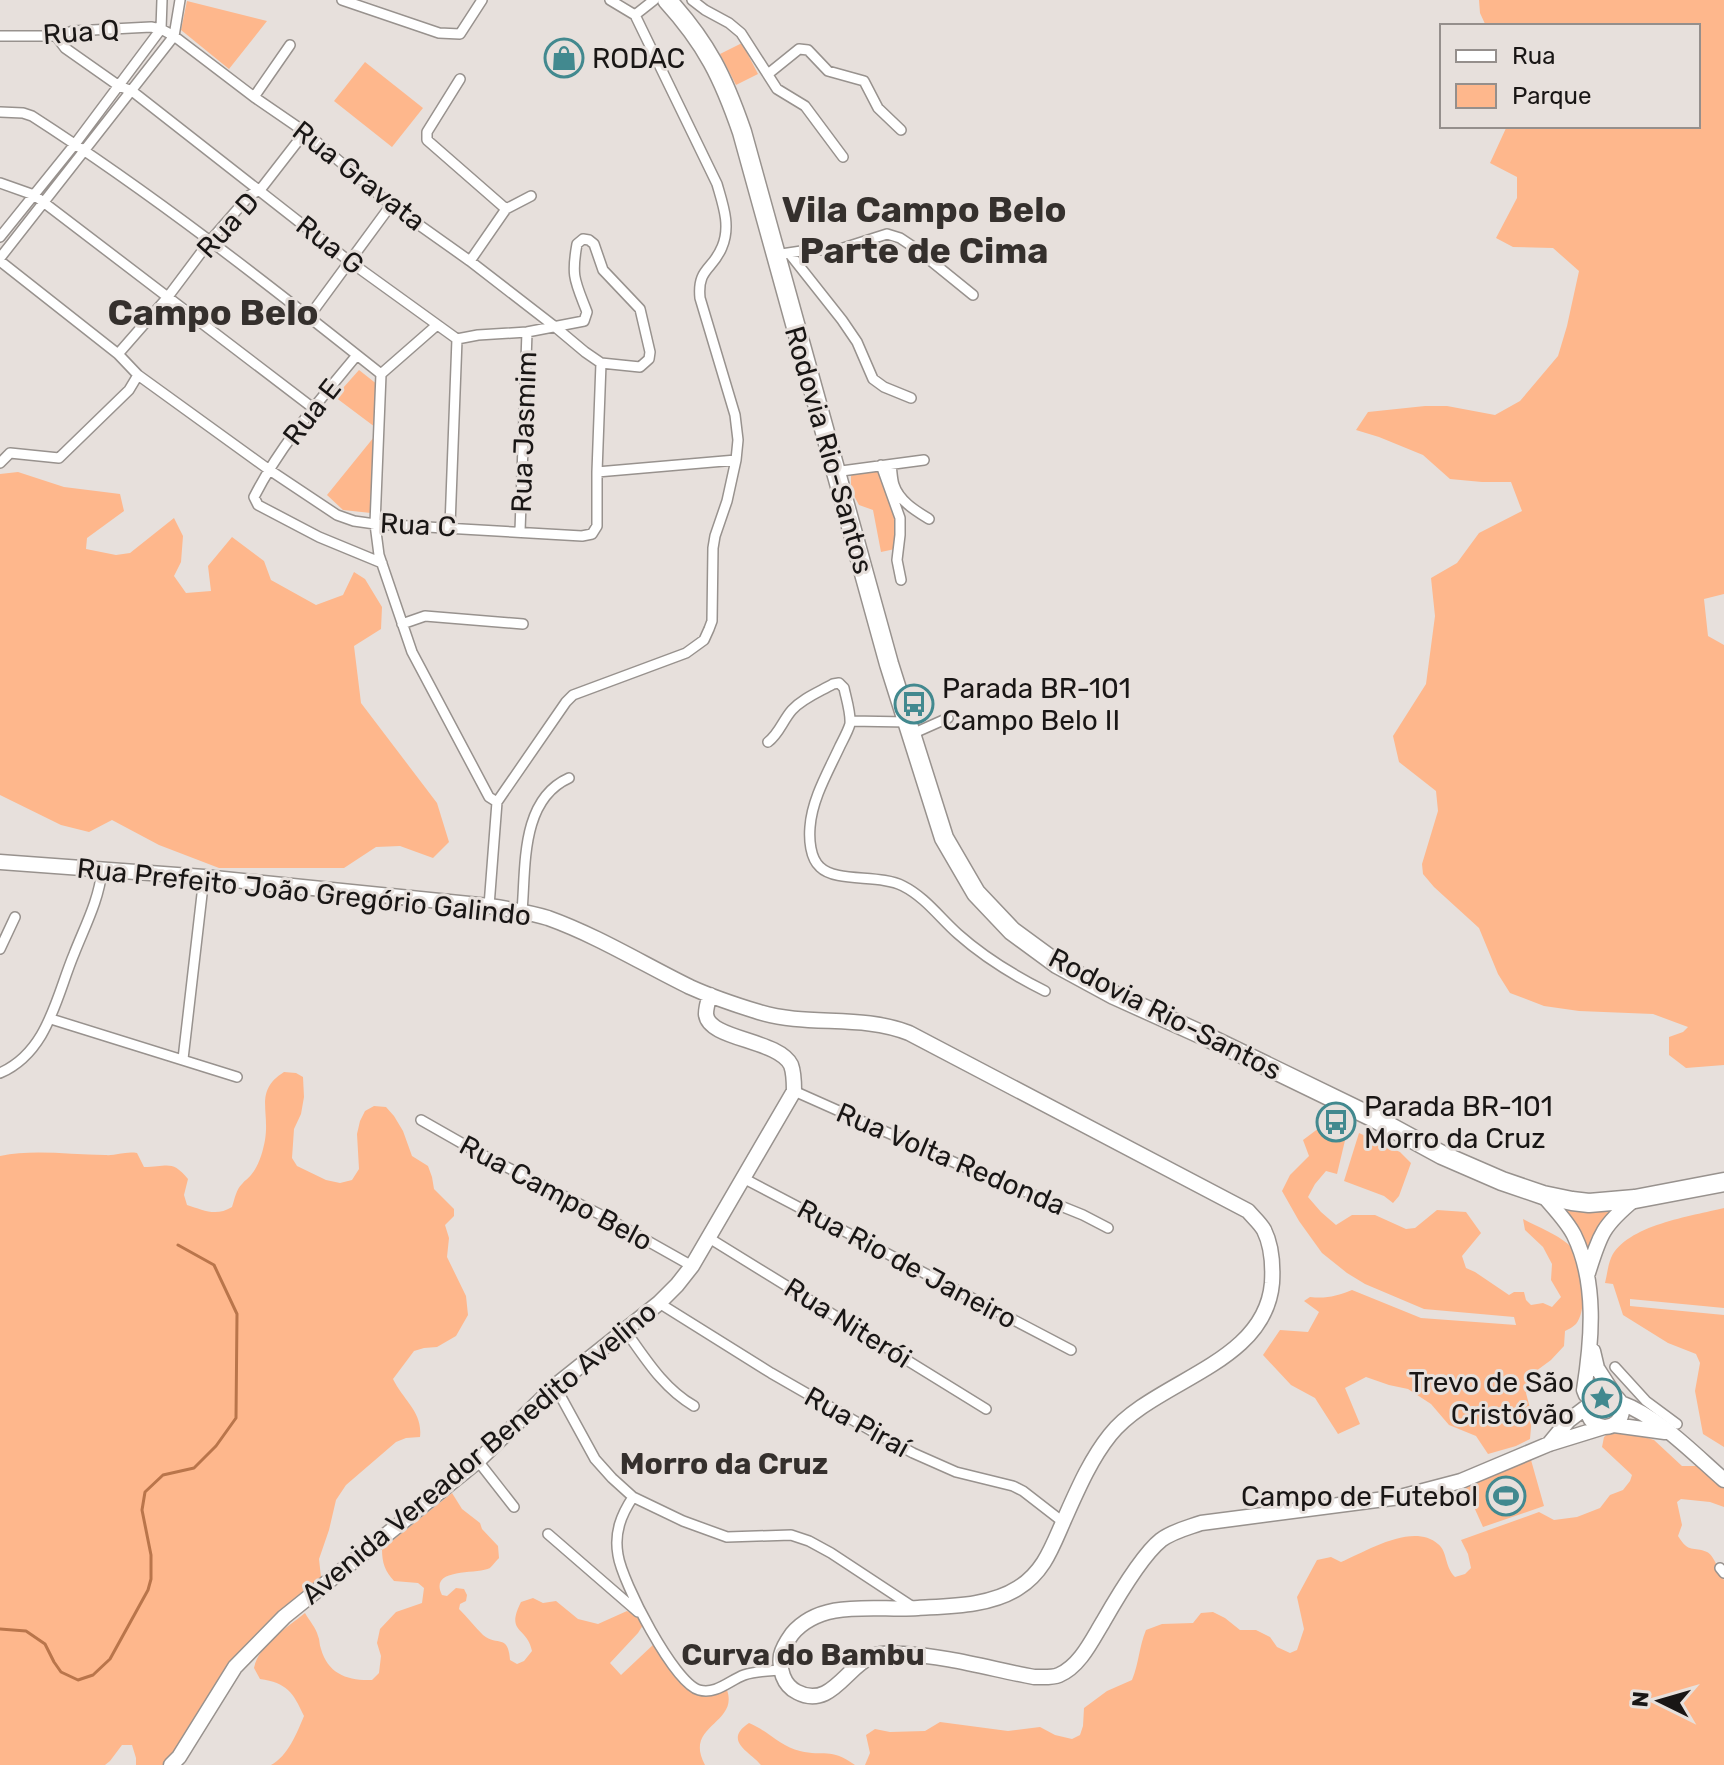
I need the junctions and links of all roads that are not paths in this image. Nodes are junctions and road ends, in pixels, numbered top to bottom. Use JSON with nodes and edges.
{"nodes":[{"id":1,"x":162,"y":0,"type":"edge"},
{"id":2,"x":180,"y":0,"type":"edge"},
{"id":3,"x":342,"y":0,"type":"edge"},
{"id":4,"x":482,"y":0,"type":"edge"},
{"id":5,"x":610,"y":0,"type":"edge"},
{"id":6,"x":654,"y":0,"type":"edge"},
{"id":7,"x":667,"y":0,"type":"edge"},
{"id":8,"x":692,"y":0,"type":"edge"},
{"id":9,"x":635,"y":15,"type":"junction"},
{"id":10,"x":161,"y":29,"type":"junction"},
{"id":11,"x":0,"y":36,"type":"edge"},
{"id":12,"x":56,"y":36,"type":"junction"},
{"id":13,"x":174,"y":36,"type":"junction"},
{"id":14,"x":290,"y":45,"type":"dead end"},
{"id":15,"x":768,"y":74,"type":"junction"},
{"id":16,"x":460,"y":79,"type":"dead end"},
{"id":17,"x":119,"y":86,"type":"junction"},
{"id":18,"x":132,"y":91,"type":"junction"},
{"id":19,"x":254,"y":97,"type":"junction"},
{"id":20,"x":0,"y":112,"type":"edge"},
{"id":21,"x":901,"y":130,"type":"dead end"},
{"id":22,"x":305,"y":132,"type":"junction"},
{"id":23,"x":75,"y":144,"type":"junction"},
{"id":24,"x":86,"y":151,"type":"junction"},
{"id":25,"x":843,"y":157,"type":"dead end"},
{"id":26,"x":0,"y":183,"type":"edge"},
{"id":27,"x":260,"y":190,"type":"junction"},
{"id":28,"x":34,"y":195,"type":"junction"},
{"id":29,"x":531,"y":196,"type":"dead end"},
{"id":30,"x":45,"y":203,"type":"junction"},
{"id":31,"x":391,"y":205,"type":"junction"},
{"id":32,"x":506,"y":209,"type":"junction"},
{"id":33,"x":0,"y":237,"type":"edge"},
{"id":34,"x":209,"y":242,"type":"junction"},
{"id":35,"x":782,"y":254,"type":"junction"},
{"id":36,"x":0,"y":259,"type":"edge"},
{"id":37,"x":349,"y":261,"type":"junction"},
{"id":38,"x":470,"y":261,"type":"junction"},
{"id":39,"x":973,"y":295,"type":"dead end"},
{"id":40,"x":167,"y":298,"type":"junction"},
{"id":41,"x":308,"y":318,"type":"junction"},
{"id":42,"x":437,"y":325,"type":"junction"},
{"id":43,"x":554,"y":326,"type":"junction"},
{"id":44,"x":527,"y":332,"type":"junction"},
{"id":45,"x":457,"y":339,"type":"junction"},
{"id":46,"x":118,"y":354,"type":"junction"},
{"id":47,"x":357,"y":355,"type":"junction"},
{"id":48,"x":601,"y":363,"type":"junction"},
{"id":49,"x":381,"y":374,"type":"junction"},
{"id":50,"x":138,"y":375,"type":"junction"},
{"id":51,"x":911,"y":398,"type":"dead end"},
{"id":52,"x":313,"y":408,"type":"junction"},
{"id":53,"x":736,"y":460,"type":"junction"},
{"id":54,"x":924,"y":460,"type":"dead end"},
{"id":55,"x":0,"y":463,"type":"edge"},
{"id":56,"x":886,"y":465,"type":"junction"},
{"id":57,"x":268,"y":469,"type":"junction"},
{"id":58,"x":597,"y":472,"type":"junction"},
{"id":59,"x":834,"y":472,"type":"junction"},
{"id":60,"x":929,"y":519,"type":"dead end"},
{"id":61,"x":375,"y":524,"type":"junction"},
{"id":62,"x":450,"y":526,"type":"junction"},
{"id":63,"x":520,"y":531,"type":"junction"},
{"id":64,"x":382,"y":563,"type":"junction"},
{"id":65,"x":901,"y":580,"type":"dead end"},
{"id":66,"x":402,"y":624,"type":"junction"},
{"id":67,"x":523,"y":624,"type":"dead end"},
{"id":68,"x":948,"y":718,"type":"dead end"},
{"id":69,"x":850,"y":721,"type":"junction"},
{"id":70,"x":910,"y":728,"type":"junction"},
{"id":71,"x":768,"y":742,"type":"dead end"},
{"id":72,"x":569,"y":778,"type":"dead end"},
{"id":73,"x":497,"y":802,"type":"junction"},
{"id":74,"x":0,"y":862,"type":"edge"},
{"id":75,"x":102,"y":870,"type":"junction"},
{"id":76,"x":204,"y":877,"type":"junction"},
{"id":77,"x":489,"y":906,"type":"junction"},
{"id":78,"x":522,"y":911,"type":"junction"},
{"id":79,"x":15,"y":917,"type":"dead end"},
{"id":80,"x":0,"y":949,"type":"edge"},
{"id":81,"x":1045,"y":991,"type":"dead end"},
{"id":82,"x":710,"y":995,"type":"junction"},
{"id":83,"x":51,"y":1019,"type":"junction"},
{"id":84,"x":183,"y":1059,"type":"junction"},
{"id":85,"x":1,"y":1072,"type":"edge"},
{"id":86,"x":237,"y":1077,"type":"dead end"},
{"id":87,"x":794,"y":1091,"type":"junction"},
{"id":88,"x":421,"y":1120,"type":"dead end"},
{"id":89,"x":743,"y":1178,"type":"junction"},
{"id":90,"x":1724,"y":1182,"type":"edge"},
{"id":91,"x":1543,"y":1195,"type":"junction"},
{"id":92,"x":1635,"y":1199,"type":"junction"},
{"id":93,"x":1108,"y":1228,"type":"dead end"},
{"id":94,"x":709,"y":1238,"type":"junction"},
{"id":95,"x":692,"y":1266,"type":"junction"},
{"id":96,"x":1587,"y":1273,"type":"junction"},
{"id":97,"x":659,"y":1303,"type":"junction"},
{"id":98,"x":625,"y":1330,"type":"junction"},
{"id":99,"x":1591,"y":1343,"type":"junction"},
{"id":100,"x":1071,"y":1350,"type":"dead end"},
{"id":101,"x":1615,"y":1367,"type":"dead end"},
{"id":102,"x":555,"y":1386,"type":"junction"},
{"id":103,"x":1618,"y":1399,"type":"junction"},
{"id":104,"x":1590,"y":1402,"type":"junction"},
{"id":105,"x":1641,"y":1405,"type":"junction"},
{"id":106,"x":694,"y":1406,"type":"dead end"},
{"id":107,"x":986,"y":1409,"type":"dead end"},
{"id":108,"x":1609,"y":1426,"type":"junction"},
{"id":109,"x":1673,"y":1428,"type":"junction"},
{"id":110,"x":1549,"y":1444,"type":"junction"},
{"id":111,"x":478,"y":1461,"type":"junction"},
{"id":112,"x":1724,"y":1480,"type":"edge"},
{"id":113,"x":633,"y":1497,"type":"junction"},
{"id":114,"x":514,"y":1507,"type":"dead end"},
{"id":115,"x":1063,"y":1522,"type":"junction"},
{"id":116,"x":548,"y":1534,"type":"dead end"},
{"id":117,"x":916,"y":1609,"type":"junction"},
{"id":118,"x":644,"y":1617,"type":"junction"},
{"id":119,"x":781,"y":1670,"type":"junction"},
{"id":120,"x":171,"y":1765,"type":"edge"}],
"edges":[{"from":1,"to":10,"type":"street"},
{"from":2,"to":13,"type":"street"},
{"from":3,"to":4,"type":"street"},
{"from":5,"to":9,"type":"street"},
{"from":6,"to":9,"type":"street"},
{"from":7,"to":35,"type":"highway","name":"Rodovia Rio-Santos"},
{"from":8,"to":15,"type":"street"},
{"from":9,"to":53,"type":"street"},
{"from":10,"to":12,"type":"street","name":"Rua Q"},
{"from":10,"to":13,"type":"street","name":"Rua Gravata"},
{"from":10,"to":17,"type":"street"},
{"from":11,"to":12,"type":"street","name":"Rua Q"},
{"from":12,"to":17,"type":"street","name":"Rua G"},
{"from":13,"to":18,"type":"street"},
{"from":13,"to":19,"type":"street","name":"Rua Gravata"},
{"from":14,"to":19,"type":"street"},
{"from":15,"to":21,"type":"street"},
{"from":15,"to":25,"type":"street"},
{"from":16,"to":32,"type":"street"},
{"from":17,"to":18,"type":"street","name":"Rua G"},
{"from":17,"to":23,"type":"street"},
{"from":18,"to":24,"type":"street"},
{"from":18,"to":27,"type":"street","name":"Rua G"},
{"from":19,"to":22,"type":"street","name":"Rua Gravata"},
{"from":20,"to":23,"type":"street"},
{"from":22,"to":27,"type":"street","name":"Rua D"},
{"from":22,"to":31,"type":"street","name":"Rua Gravata"},
{"from":23,"to":24,"type":"street"},
{"from":23,"to":28,"type":"street"},
{"from":24,"to":30,"type":"street"},
{"from":24,"to":34,"type":"street"},
{"from":26,"to":28,"type":"street"},
{"from":27,"to":34,"type":"street","name":"Rua D"},
{"from":27,"to":37,"type":"street","name":"Rua G"},
{"from":28,"to":30,"type":"street"},
{"from":28,"to":33,"type":"street"},
{"from":29,"to":32,"type":"street"},
{"from":30,"to":36,"type":"street"},
{"from":30,"to":40,"type":"street"},
{"from":31,"to":37,"type":"street"},
{"from":31,"to":38,"type":"street","name":"Rua Gravata"},
{"from":32,"to":38,"type":"street"},
{"from":34,"to":40,"type":"street","name":"Rua D"},
{"from":34,"to":41,"type":"street"},
{"from":35,"to":39,"type":"street"},
{"from":35,"to":51,"type":"street"},
{"from":35,"to":59,"type":"highway","name":"Rodovia Rio-Santos"},
{"from":36,"to":46,"type":"street"},
{"from":37,"to":41,"type":"street"},
{"from":37,"to":42,"type":"street","name":"Rua G"},
{"from":38,"to":43,"type":"street","name":"Rua Gravata"},
{"from":40,"to":46,"type":"street","name":"Rua D"},
{"from":40,"to":52,"type":"street"},
{"from":41,"to":47,"type":"street"},
{"from":42,"to":45,"type":"street","name":"Rua G"},
{"from":42,"to":49,"type":"street"},
{"from":43,"to":44,"type":"street"},
{"from":43,"to":48,"type":"street","name":"Rua Gravata"},
{"from":43,"to":48,"type":"street"},
{"from":44,"to":45,"type":"street"},
{"from":44,"to":63,"type":"street","name":"Rua Jasmim"},
{"from":45,"to":62,"type":"street"},
{"from":46,"to":50,"type":"street"},
{"from":47,"to":49,"type":"street"},
{"from":47,"to":52,"type":"street","name":"Rua E"},
{"from":48,"to":58,"type":"street"},
{"from":49,"to":61,"type":"street"},
{"from":50,"to":55,"type":"street"},
{"from":50,"to":57,"type":"street"},
{"from":52,"to":57,"type":"street","name":"Rua E"},
{"from":53,"to":58,"type":"street"},
{"from":53,"to":73,"type":"street"},
{"from":54,"to":56,"type":"street"},
{"from":56,"to":59,"type":"street"},
{"from":56,"to":60,"type":"street"},
{"from":56,"to":65,"type":"street"},
{"from":57,"to":61,"type":"street","name":"Rua C"},
{"from":57,"to":64,"type":"street"},
{"from":58,"to":63,"type":"street","name":"Rua C"},
{"from":59,"to":70,"type":"highway","name":"Rodovia Rio-Santos"},
{"from":61,"to":62,"type":"street","name":"Rua C"},
{"from":61,"to":64,"type":"street"},
{"from":62,"to":63,"type":"street","name":"Rua C"},
{"from":64,"to":66,"type":"street"},
{"from":66,"to":67,"type":"street"},
{"from":66,"to":73,"type":"street"},
{"from":68,"to":70,"type":"street"},
{"from":69,"to":70,"type":"street"},
{"from":69,"to":71,"type":"street"},
{"from":69,"to":81,"type":"street"},
{"from":70,"to":91,"type":"highway","name":"Rodovia Rio-Santos"},
{"from":72,"to":78,"type":"street"},
{"from":73,"to":77,"type":"street"},
{"from":74,"to":75,"type":"main road","name":"Rua Prefeito João Gregório Galindo"},
{"from":75,"to":76,"type":"main road","name":"Rua Prefeito João Gregório Galindo"},
{"from":75,"to":83,"type":"street"},
{"from":76,"to":77,"type":"main road","name":"Rua Prefeito João Gregório Galindo"},
{"from":76,"to":84,"type":"street"},
{"from":77,"to":78,"type":"main road","name":"Rua Prefeito João Gregório Galindo"},
{"from":78,"to":82,"type":"main road","name":"Rua Prefeito João Gregório Galindo"},
{"from":79,"to":80,"type":"street"},
{"from":82,"to":87,"type":"main road"},
{"from":82,"to":115,"type":"main road","name":"Rua Prefeito João Gregório Galindo"},
{"from":83,"to":84,"type":"street"},
{"from":83,"to":85,"type":"street"},
{"from":84,"to":86,"type":"street"},
{"from":87,"to":89,"type":"main road","name":"Avenida Vereador Benedito Avelino"},
{"from":87,"to":93,"type":"street","name":"Rua Volta Redonda"},
{"from":88,"to":95,"type":"street","name":"Rua Campo Belo"},
{"from":89,"to":94,"type":"main road","name":"Avenida Vereador Benedito Avelino"},
{"from":89,"to":100,"type":"street","name":"Rua Rio de Janeiro"},
{"from":90,"to":92,"type":"highway","name":"Rodovia Rio-Santos"},
{"from":91,"to":92,"type":"highway","name":"Rodovia Rio-Santos"},
{"from":91,"to":96,"type":"main road"},
{"from":92,"to":96,"type":"main road"},
{"from":94,"to":95,"type":"main road","name":"Avenida Vereador Benedito Avelino"},
{"from":94,"to":107,"type":"street","name":"Rua Niterói"},
{"from":95,"to":97,"type":"main road","name":"Avenida Vereador Benedito Avelino"},
{"from":96,"to":99,"type":"main road"},
{"from":97,"to":98,"type":"main road","name":"Avenida Vereador Benedito Avelino"},
{"from":97,"to":115,"type":"street","name":"Rua Piraí"},
{"from":98,"to":102,"type":"main road","name":"Avenida Vereador Benedito Avelino"},
{"from":98,"to":106,"type":"street"},
{"from":99,"to":103,"type":"main road"},
{"from":99,"to":104,"type":"main road"},
{"from":101,"to":105,"type":"street"},
{"from":102,"to":111,"type":"main road","name":"Avenida Vereador Benedito Avelino"},
{"from":102,"to":113,"type":"street"},
{"from":103,"to":104,"type":"main road"},
{"from":103,"to":105,"type":"main road"},
{"from":103,"to":108,"type":"main road"},
{"from":104,"to":108,"type":"main road"},
{"from":104,"to":110,"type":"main road"},
{"from":105,"to":109,"type":"main road"},
{"from":108,"to":109,"type":"main road"},
{"from":108,"to":110,"type":"main road"},
{"from":109,"to":112,"type":"main road"},
{"from":110,"to":119,"type":"main road"},
{"from":111,"to":114,"type":"street"},
{"from":111,"to":120,"type":"main road","name":"Avenida Vereador Benedito Avelino"},
{"from":113,"to":117,"type":"street"},
{"from":113,"to":118,"type":"street"},
{"from":115,"to":117,"type":"main road","name":"Rua Prefeito João Gregório Galindo"},
{"from":116,"to":118,"type":"street"},
{"from":117,"to":119,"type":"main road","name":"Rua Prefeito João Gregório Galindo"},
{"from":118,"to":119,"type":"street"}]}
